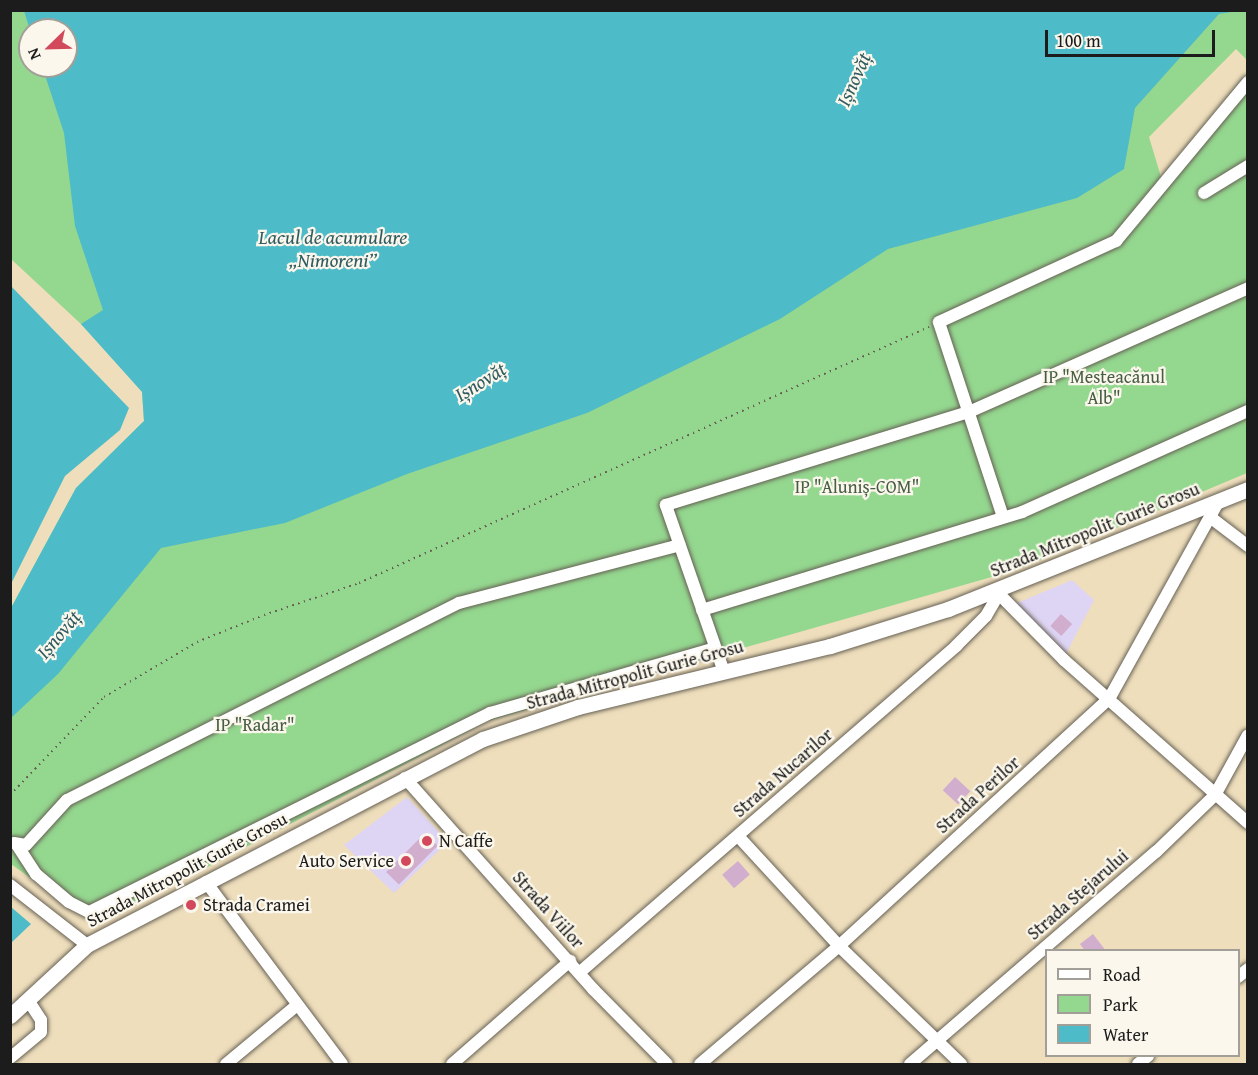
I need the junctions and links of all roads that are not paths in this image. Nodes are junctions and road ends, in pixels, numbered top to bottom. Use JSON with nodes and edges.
{"nodes":[{"id":1,"x":1248,"y":82,"type":"edge"},
{"id":2,"x":1248,"y":166,"type":"edge"},
{"id":3,"x":1204,"y":193,"type":"dead end"},
{"id":4,"x":1248,"y":288,"type":"edge"},
{"id":5,"x":971,"y":411,"type":"junction"},
{"id":6,"x":1248,"y":411,"type":"edge"},
{"id":7,"x":1248,"y":489,"type":"edge"},
{"id":8,"x":1218,"y":502,"type":"junction"},
{"id":9,"x":1003,"y":516,"type":"junction"},
{"id":10,"x":1210,"y":517,"type":"junction"},
{"id":11,"x":680,"y":545,"type":"junction"},
{"id":12,"x":1248,"y":546,"type":"edge"},
{"id":13,"x":996,"y":591,"type":"junction"},
{"id":14,"x":702,"y":610,"type":"junction"},
{"id":15,"x":715,"y":648,"type":"junction"},
{"id":16,"x":724,"y":672,"type":"junction"},
{"id":17,"x":1109,"y":699,"type":"junction"},
{"id":18,"x":1248,"y":735,"type":"edge"},
{"id":19,"x":405,"y":778,"type":"junction"},
{"id":20,"x":1215,"y":795,"type":"junction"},
{"id":21,"x":1248,"y":823,"type":"edge"},
{"id":22,"x":738,"y":836,"type":"junction"},
{"id":23,"x":14,"y":843,"type":"edge"},
{"id":24,"x":206,"y":882,"type":"junction"},
{"id":25,"x":10,"y":885,"type":"edge"},
{"id":26,"x":87,"y":945,"type":"junction"},
{"id":27,"x":839,"y":946,"type":"junction"},
{"id":28,"x":570,"y":961,"type":"junction"},
{"id":29,"x":580,"y":972,"type":"junction"},
{"id":30,"x":28,"y":1000,"type":"junction"},
{"id":31,"x":296,"y":1006,"type":"junction"},
{"id":32,"x":10,"y":1016,"type":"edge"},
{"id":33,"x":936,"y":1041,"type":"junction"},
{"id":34,"x":10,"y":1059,"type":"edge"},
{"id":35,"x":225,"y":1065,"type":"edge"},
{"id":36,"x":342,"y":1065,"type":"edge"},
{"id":37,"x":452,"y":1065,"type":"edge"},
{"id":38,"x":667,"y":1065,"type":"edge"},
{"id":39,"x":700,"y":1065,"type":"edge"},
{"id":40,"x":910,"y":1065,"type":"edge"},
{"id":41,"x":961,"y":1065,"type":"edge"}],
"edges":[{"from":1,"to":5,"type":"street"},
{"from":2,"to":3,"type":"street"},
{"from":4,"to":5,"type":"street"},
{"from":5,"to":9,"type":"street"},
{"from":5,"to":11,"type":"street"},
{"from":6,"to":9,"type":"street"},
{"from":7,"to":8,"type":"main road","name":"Strada Mitropolit Gurie Grosu"},
{"from":8,"to":10,"type":"street","name":"Strada Perilor"},
{"from":8,"to":13,"type":"main road","name":"Strada Mitropolit Gurie Grosu"},
{"from":9,"to":14,"type":"street"},
{"from":10,"to":12,"type":"street"},
{"from":10,"to":17,"type":"street","name":"Strada Perilor"},
{"from":11,"to":14,"type":"street"},
{"from":11,"to":23,"type":"street"},
{"from":13,"to":16,"type":"main road","name":"Strada Mitropolit Gurie Grosu"},
{"from":13,"to":17,"type":"street"},
{"from":13,"to":22,"type":"street","name":"Strada Nucarilor"},
{"from":14,"to":15,"type":"street"},
{"from":15,"to":16,"type":"street"},
{"from":15,"to":23,"type":"street"},
{"from":16,"to":19,"type":"main road","name":"Strada Mitropolit Gurie Grosu"},
{"from":17,"to":20,"type":"street"},
{"from":17,"to":27,"type":"street","name":"Strada Perilor"},
{"from":18,"to":20,"type":"street","name":"Strada Stejarului"},
{"from":19,"to":24,"type":"main road","name":"Strada Mitropolit Gurie Grosu"},
{"from":19,"to":28,"type":"street","name":"Strada Viilor"},
{"from":20,"to":21,"type":"street"},
{"from":20,"to":33,"type":"street","name":"Strada Stejarului"},
{"from":22,"to":27,"type":"street"},
{"from":22,"to":29,"type":"street","name":"Strada Nucarilor"},
{"from":24,"to":26,"type":"main road","name":"Strada Mitropolit Gurie Grosu"},
{"from":24,"to":31,"type":"street"},
{"from":25,"to":26,"type":"street"},
{"from":26,"to":30,"type":"main road","name":"Strada Mitropolit Gurie Grosu"},
{"from":27,"to":33,"type":"street"},
{"from":27,"to":39,"type":"street","name":"Strada Perilor"},
{"from":28,"to":29,"type":"street","name":"Strada Viilor"},
{"from":28,"to":37,"type":"street"},
{"from":29,"to":38,"type":"street","name":"Strada Viilor"},
{"from":30,"to":32,"type":"main road","name":"Strada Mitropolit Gurie Grosu"},
{"from":30,"to":34,"type":"street"},
{"from":31,"to":35,"type":"street"},
{"from":31,"to":36,"type":"street"},
{"from":33,"to":40,"type":"street","name":"Strada Stejarului"},
{"from":33,"to":41,"type":"street"}]}
